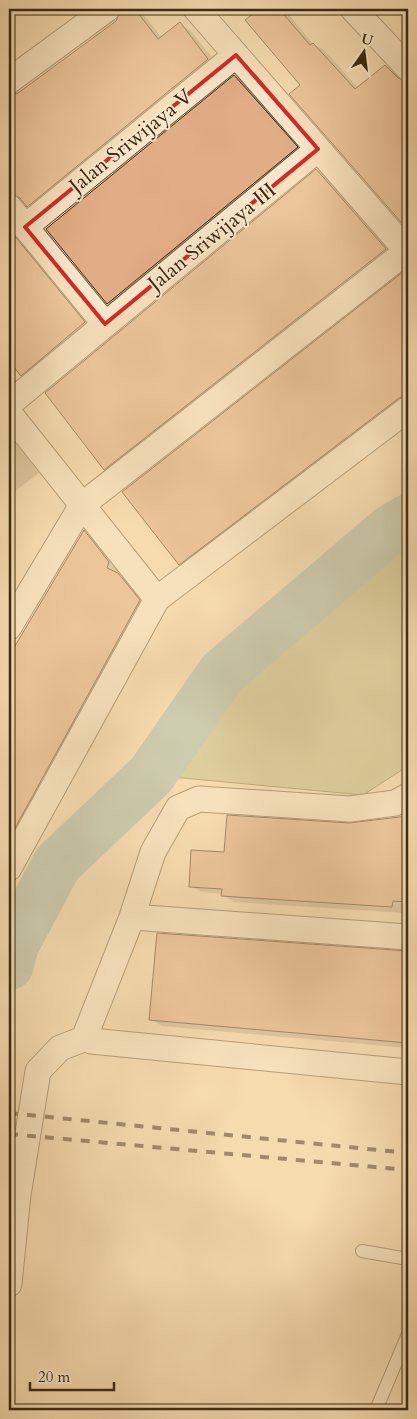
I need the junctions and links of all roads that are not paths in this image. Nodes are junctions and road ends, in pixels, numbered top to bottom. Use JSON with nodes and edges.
{"nodes":[{"id":1,"x":107,"y":9,"type":"edge"},
{"id":2,"x":196,"y":9,"type":"edge"},
{"id":3,"x":353,"y":9,"type":"edge"},
{"id":4,"x":236,"y":55,"type":"junction"},
{"id":5,"x":408,"y":68,"type":"edge"},
{"id":6,"x":9,"y":81,"type":"edge"},
{"id":7,"x":318,"y":149,"type":"junction"},
{"id":8,"x":9,"y":207,"type":"edge"},
{"id":9,"x":25,"y":227,"type":"junction"},
{"id":10,"x":408,"y":252,"type":"edge"},
{"id":11,"x":106,"y":324,"type":"junction"},
{"id":12,"x":9,"y":404,"type":"edge"},
{"id":13,"x":408,"y":409,"type":"edge"},
{"id":14,"x":9,"y":413,"type":"edge"},
{"id":15,"x":82,"y":505,"type":"junction"},
{"id":16,"x":157,"y":599,"type":"junction"},
{"id":17,"x":9,"y":627,"type":"edge"},
{"id":18,"x":408,"y":796,"type":"edge"},
{"id":19,"x":9,"y":868,"type":"edge"},
{"id":20,"x":132,"y":917,"type":"junction"},
{"id":21,"x":408,"y":937,"type":"edge"},
{"id":22,"x":88,"y":1040,"type":"junction"},
{"id":23,"x":408,"y":1072,"type":"edge"},
{"id":24,"x":362,"y":1251,"type":"dead end"},
{"id":25,"x":408,"y":1259,"type":"edge"},
{"id":26,"x":9,"y":1284,"type":"edge"},
{"id":27,"x":408,"y":1334,"type":"edge"},
{"id":28,"x":376,"y":1410,"type":"edge"}],
"edges":[{"from":1,"to":6,"type":"street"},
{"from":2,"to":4,"type":"street"},
{"from":3,"to":5,"type":"street"},
{"from":4,"to":7,"type":"street"},
{"from":4,"to":9,"type":"street","name":"Jalan Sriwijaya V"},
{"from":7,"to":10,"type":"street"},
{"from":7,"to":11,"type":"street","name":"Jalan Sriwijaya III"},
{"from":8,"to":9,"type":"street"},
{"from":9,"to":11,"type":"street"},
{"from":10,"to":15,"type":"street"},
{"from":11,"to":12,"type":"street","name":"Jalan Sriwijaya III"},
{"from":13,"to":16,"type":"street"},
{"from":14,"to":15,"type":"street"},
{"from":15,"to":16,"type":"street"},
{"from":15,"to":17,"type":"street"},
{"from":16,"to":19,"type":"street"},
{"from":18,"to":20,"type":"street"},
{"from":20,"to":21,"type":"street"},
{"from":20,"to":22,"type":"street"},
{"from":22,"to":23,"type":"street"},
{"from":22,"to":26,"type":"street"},
{"from":24,"to":25,"type":"lane"},
{"from":27,"to":28,"type":"lane"}]}
